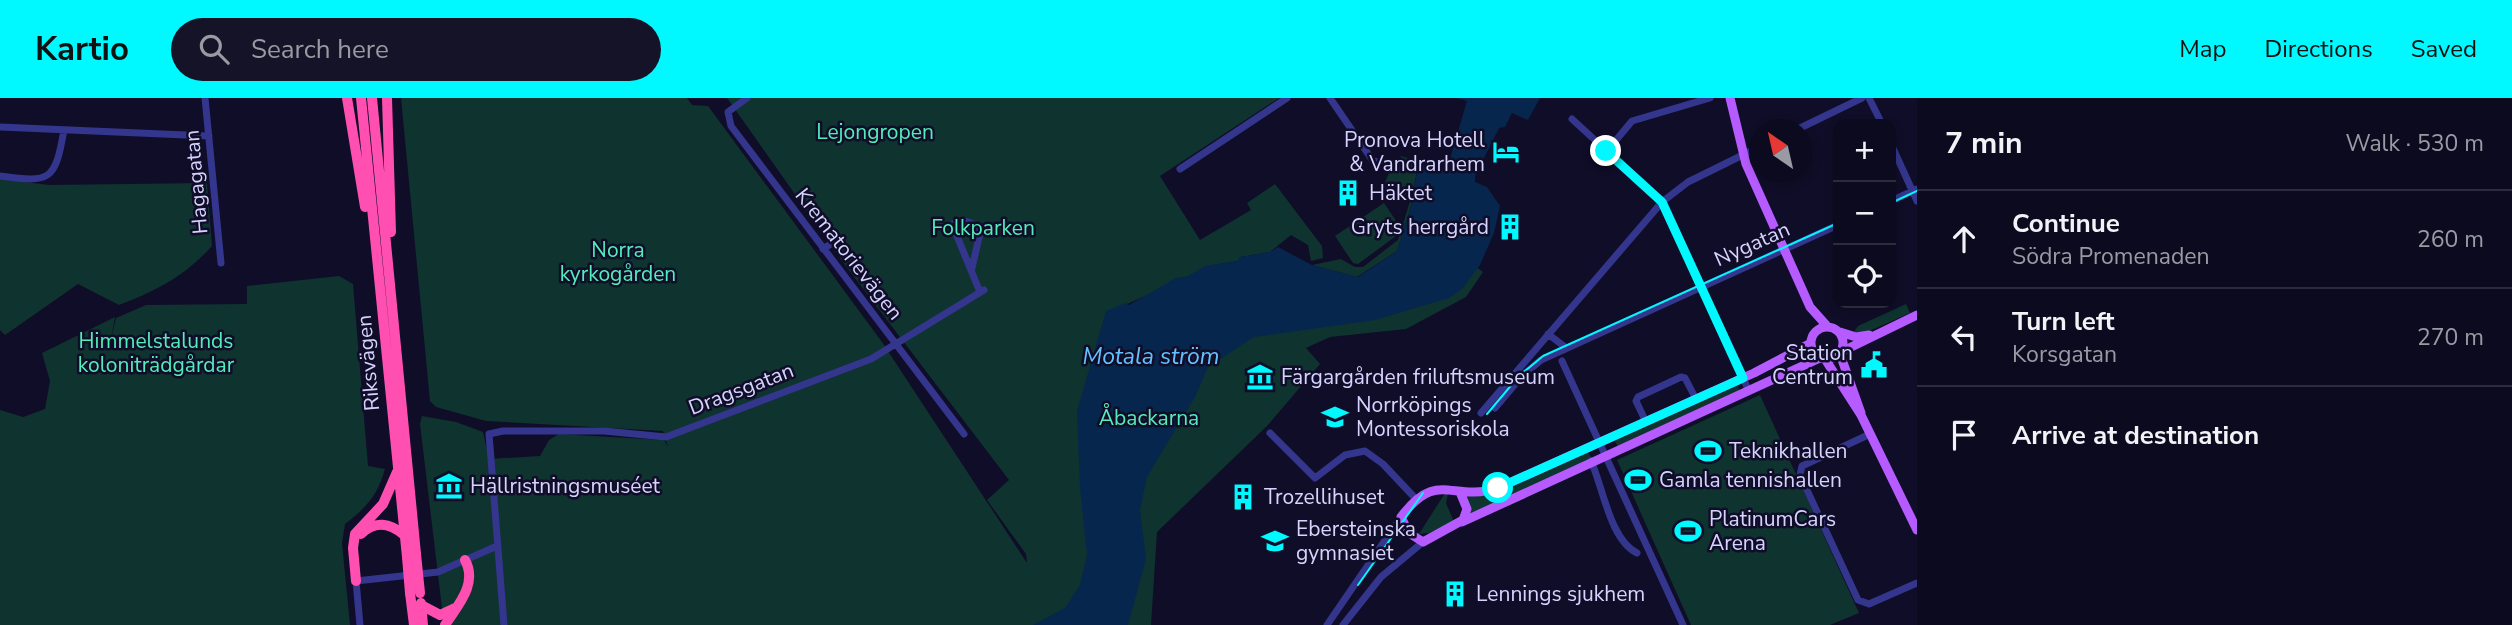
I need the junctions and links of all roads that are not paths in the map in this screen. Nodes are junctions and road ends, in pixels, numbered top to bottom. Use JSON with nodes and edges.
{"nodes":[{"id":1,"x":205,"y":98,"type":"edge"},
{"id":2,"x":347,"y":98,"type":"edge"},
{"id":3,"x":361,"y":98,"type":"edge"},
{"id":4,"x":372,"y":98,"type":"edge"},
{"id":5,"x":387,"y":98,"type":"edge"},
{"id":6,"x":747,"y":98,"type":"edge"},
{"id":7,"x":1287,"y":98,"type":"edge"},
{"id":8,"x":1330,"y":98,"type":"edge"},
{"id":9,"x":1710,"y":98,"type":"edge"},
{"id":10,"x":1730,"y":98,"type":"edge"},
{"id":11,"x":1862,"y":98,"type":"edge"},
{"id":12,"x":1870,"y":98,"type":"edge"},
{"id":13,"x":1572,"y":119,"type":"dead end"},
{"id":14,"x":1880,"y":119,"type":"edge"},
{"id":15,"x":1812,"y":122,"type":"edge"},
{"id":16,"x":0,"y":127,"type":"edge"},
{"id":17,"x":64,"y":130,"type":"junction"},
{"id":18,"x":209,"y":136,"type":"junction"},
{"id":19,"x":1606,"y":151,"type":"junction"},
{"id":20,"x":1749,"y":152,"type":"edge"},
{"id":21,"x":1744,"y":154,"type":"junction"},
{"id":22,"x":1896,"y":154,"type":"edge"},
{"id":23,"x":1389,"y":164,"type":"dead end"},
{"id":24,"x":1180,"y":169,"type":"dead end"},
{"id":25,"x":0,"y":176,"type":"edge"},
{"id":26,"x":1915,"y":190,"type":"edge"},
{"id":27,"x":1896,"y":199,"type":"edge"},
{"id":28,"x":1917,"y":201,"type":"edge"},
{"id":29,"x":1662,"y":202,"type":"junction"},
{"id":30,"x":1833,"y":227,"type":"edge"},
{"id":31,"x":832,"y":243,"type":"dead end"},
{"id":32,"x":823,"y":249,"type":"junction"},
{"id":33,"x":1784,"y":250,"type":"junction"},
{"id":34,"x":221,"y":263,"type":"dead end"},
{"id":35,"x":972,"y":268,"type":"junction"},
{"id":36,"x":390,"y":284,"type":"junction"},
{"id":37,"x":1701,"y":286,"type":"junction"},
{"id":38,"x":382,"y":306,"type":"junction"},
{"id":39,"x":1810,"y":307,"type":"junction"},
{"id":40,"x":1917,"y":315,"type":"edge"},
{"id":41,"x":1827,"y":327,"type":"junction"},
{"id":42,"x":1816,"y":331,"type":"junction"},
{"id":43,"x":1840,"y":332,"type":"junction"},
{"id":44,"x":1881,"y":332,"type":"junction"},
{"id":45,"x":1548,"y":334,"type":"junction"},
{"id":46,"x":896,"y":343,"type":"junction"},
{"id":47,"x":1811,"y":343,"type":"junction"},
{"id":48,"x":1566,"y":347,"type":"junction"},
{"id":49,"x":1841,"y":353,"type":"junction"},
{"id":50,"x":1823,"y":359,"type":"junction"},
{"id":51,"x":1562,"y":361,"type":"dead end"},
{"id":52,"x":1743,"y":378,"type":"junction"},
{"id":53,"x":1748,"y":389,"type":"junction"},
{"id":54,"x":1696,"y":400,"type":"junction"},
{"id":55,"x":1495,"y":408,"type":"dead end"},
{"id":56,"x":1481,"y":413,"type":"dead end"},
{"id":57,"x":1861,"y":415,"type":"junction"},
{"id":58,"x":1646,"y":422,"type":"junction"},
{"id":59,"x":1270,"y":433,"type":"dead end"},
{"id":60,"x":964,"y":434,"type":"dead end"},
{"id":61,"x":1870,"y":434,"type":"junction"},
{"id":62,"x":1600,"y":443,"type":"junction"},
{"id":63,"x":1605,"y":455,"type":"junction"},
{"id":64,"x":1591,"y":461,"type":"junction"},
{"id":65,"x":398,"y":469,"type":"junction"},
{"id":66,"x":1460,"y":492,"type":"junction"},
{"id":67,"x":1415,"y":498,"type":"junction"},
{"id":68,"x":1401,"y":517,"type":"junction"},
{"id":69,"x":1458,"y":525,"type":"junction"},
{"id":70,"x":1917,"y":530,"type":"edge"},
{"id":71,"x":404,"y":535,"type":"junction"},
{"id":72,"x":1423,"y":542,"type":"junction"},
{"id":73,"x":497,"y":547,"type":"junction"},
{"id":74,"x":353,"y":548,"type":"junction"},
{"id":75,"x":1637,"y":553,"type":"dead end"},
{"id":76,"x":411,"y":555,"type":"junction"},
{"id":77,"x":466,"y":559,"type":"junction"},
{"id":78,"x":356,"y":581,"type":"junction"},
{"id":79,"x":1917,"y":583,"type":"edge"},
{"id":80,"x":415,"y":593,"type":"junction"},
{"id":81,"x":421,"y":605,"type":"junction"},
{"id":82,"x":457,"y":606,"type":"junction"},
{"id":83,"x":360,"y":625,"type":"edge"},
{"id":84,"x":414,"y":625,"type":"edge"},
{"id":85,"x":423,"y":625,"type":"edge"},
{"id":86,"x":445,"y":625,"type":"edge"},
{"id":87,"x":504,"y":625,"type":"edge"},
{"id":88,"x":1327,"y":625,"type":"edge"},
{"id":89,"x":1343,"y":625,"type":"edge"},
{"id":90,"x":1683,"y":625,"type":"edge"}],
"edges":[{"from":1,"to":18,"type":"street","name":"Hagagatan"},
{"from":2,"to":38,"type":"highway"},
{"from":3,"to":38,"type":"highway","name":"Riksvägen"},
{"from":4,"to":36,"type":"highway","name":"Riksvägen"},
{"from":5,"to":36,"type":"highway"},
{"from":6,"to":32,"type":"street","name":"Krematorievägen"},
{"from":7,"to":24,"type":"street"},
{"from":8,"to":23,"type":"street"},
{"from":9,"to":19,"type":"street"},
{"from":10,"to":21,"type":"main road"},
{"from":11,"to":15,"type":"street"},
{"from":12,"to":14,"type":"street"},
{"from":13,"to":19,"type":"street"},
{"from":16,"to":17,"type":"street"},
{"from":17,"to":18,"type":"street"},
{"from":17,"to":25,"type":"street"},
{"from":18,"to":34,"type":"street","name":"Hagagatan"},
{"from":19,"to":29,"type":"street"},
{"from":20,"to":21,"type":"street"},
{"from":21,"to":29,"type":"street"},
{"from":21,"to":33,"type":"main road"},
{"from":22,"to":26,"type":"street"},
{"from":26,"to":27,"type":"street"},
{"from":26,"to":28,"type":"street"},
{"from":29,"to":37,"type":"street"},
{"from":29,"to":45,"type":"street"},
{"from":30,"to":33,"type":"street","name":"Nygatan"},
{"from":31,"to":32,"type":"street"},
{"from":32,"to":46,"type":"street","name":"Krematorievägen"},
{"from":33,"to":37,"type":"street","name":"Nygatan"},
{"from":33,"to":39,"type":"main road"},
{"from":35,"to":35,"type":"street"},
{"from":35,"to":46,"type":"street","name":"Dragsgatan"},
{"from":36,"to":76,"type":"highway","name":"Riksvägen"},
{"from":37,"to":48,"type":"street","name":"Nygatan"},
{"from":37,"to":52,"type":"street"},
{"from":38,"to":65,"type":"highway","name":"Riksvägen"},
{"from":39,"to":41,"type":"main road"},
{"from":39,"to":42,"type":"main road"},
{"from":40,"to":44,"type":"main road"},
{"from":41,"to":42,"type":"main road"},
{"from":41,"to":43,"type":"main road"},
{"from":42,"to":47,"type":"main road"},
{"from":43,"to":44,"type":"main road"},
{"from":43,"to":49,"type":"main road"},
{"from":44,"to":49,"type":"main road"},
{"from":45,"to":48,"type":"street"},
{"from":45,"to":56,"type":"street"},
{"from":46,"to":60,"type":"street","name":"Krematorievägen"},
{"from":46,"to":73,"type":"street","name":"Dragsgatan"},
{"from":47,"to":50,"type":"main road"},
{"from":47,"to":52,"type":"main road"},
{"from":48,"to":55,"type":"street","name":"Nygatan"},
{"from":49,"to":50,"type":"main road"},
{"from":49,"to":57,"type":"main road"},
{"from":50,"to":53,"type":"main road"},
{"from":50,"to":57,"type":"main road"},
{"from":51,"to":62,"type":"street"},
{"from":52,"to":53,"type":"street"},
{"from":52,"to":54,"type":"main road"},
{"from":53,"to":63,"type":"main road"},
{"from":54,"to":58,"type":"main road"},
{"from":54,"to":58,"type":"street"},
{"from":57,"to":61,"type":"main road"},
{"from":58,"to":62,"type":"main road"},
{"from":59,"to":67,"type":"street"},
{"from":61,"to":70,"type":"main road"},
{"from":61,"to":79,"type":"street"},
{"from":62,"to":63,"type":"street"},
{"from":62,"to":66,"type":"main road"},
{"from":63,"to":64,"type":"main road"},
{"from":63,"to":90,"type":"street"},
{"from":64,"to":69,"type":"main road"},
{"from":64,"to":75,"type":"street"},
{"from":65,"to":71,"type":"highway","name":"Riksvägen"},
{"from":65,"to":74,"type":"highway"},
{"from":66,"to":67,"type":"main road"},
{"from":66,"to":69,"type":"main road"},
{"from":67,"to":68,"type":"main road"},
{"from":68,"to":72,"type":"main road"},
{"from":68,"to":88,"type":"street"},
{"from":69,"to":72,"type":"main road"},
{"from":71,"to":74,"type":"highway"},
{"from":71,"to":76,"type":"highway","name":"Riksvägen"},
{"from":72,"to":89,"type":"street"},
{"from":73,"to":77,"type":"street"},
{"from":73,"to":87,"type":"street"},
{"from":74,"to":78,"type":"highway"},
{"from":76,"to":80,"type":"highway","name":"Riksvägen","bridge":true},
{"from":77,"to":78,"type":"street"},
{"from":77,"to":82,"type":"highway"},
{"from":78,"to":83,"type":"street"},
{"from":80,"to":81,"type":"highway","name":"Riksvägen"},
{"from":80,"to":84,"type":"highway","name":"Riksvägen"},
{"from":81,"to":82,"type":"highway"},
{"from":81,"to":85,"type":"highway","name":"Riksvägen"},
{"from":82,"to":86,"type":"highway"}]}
